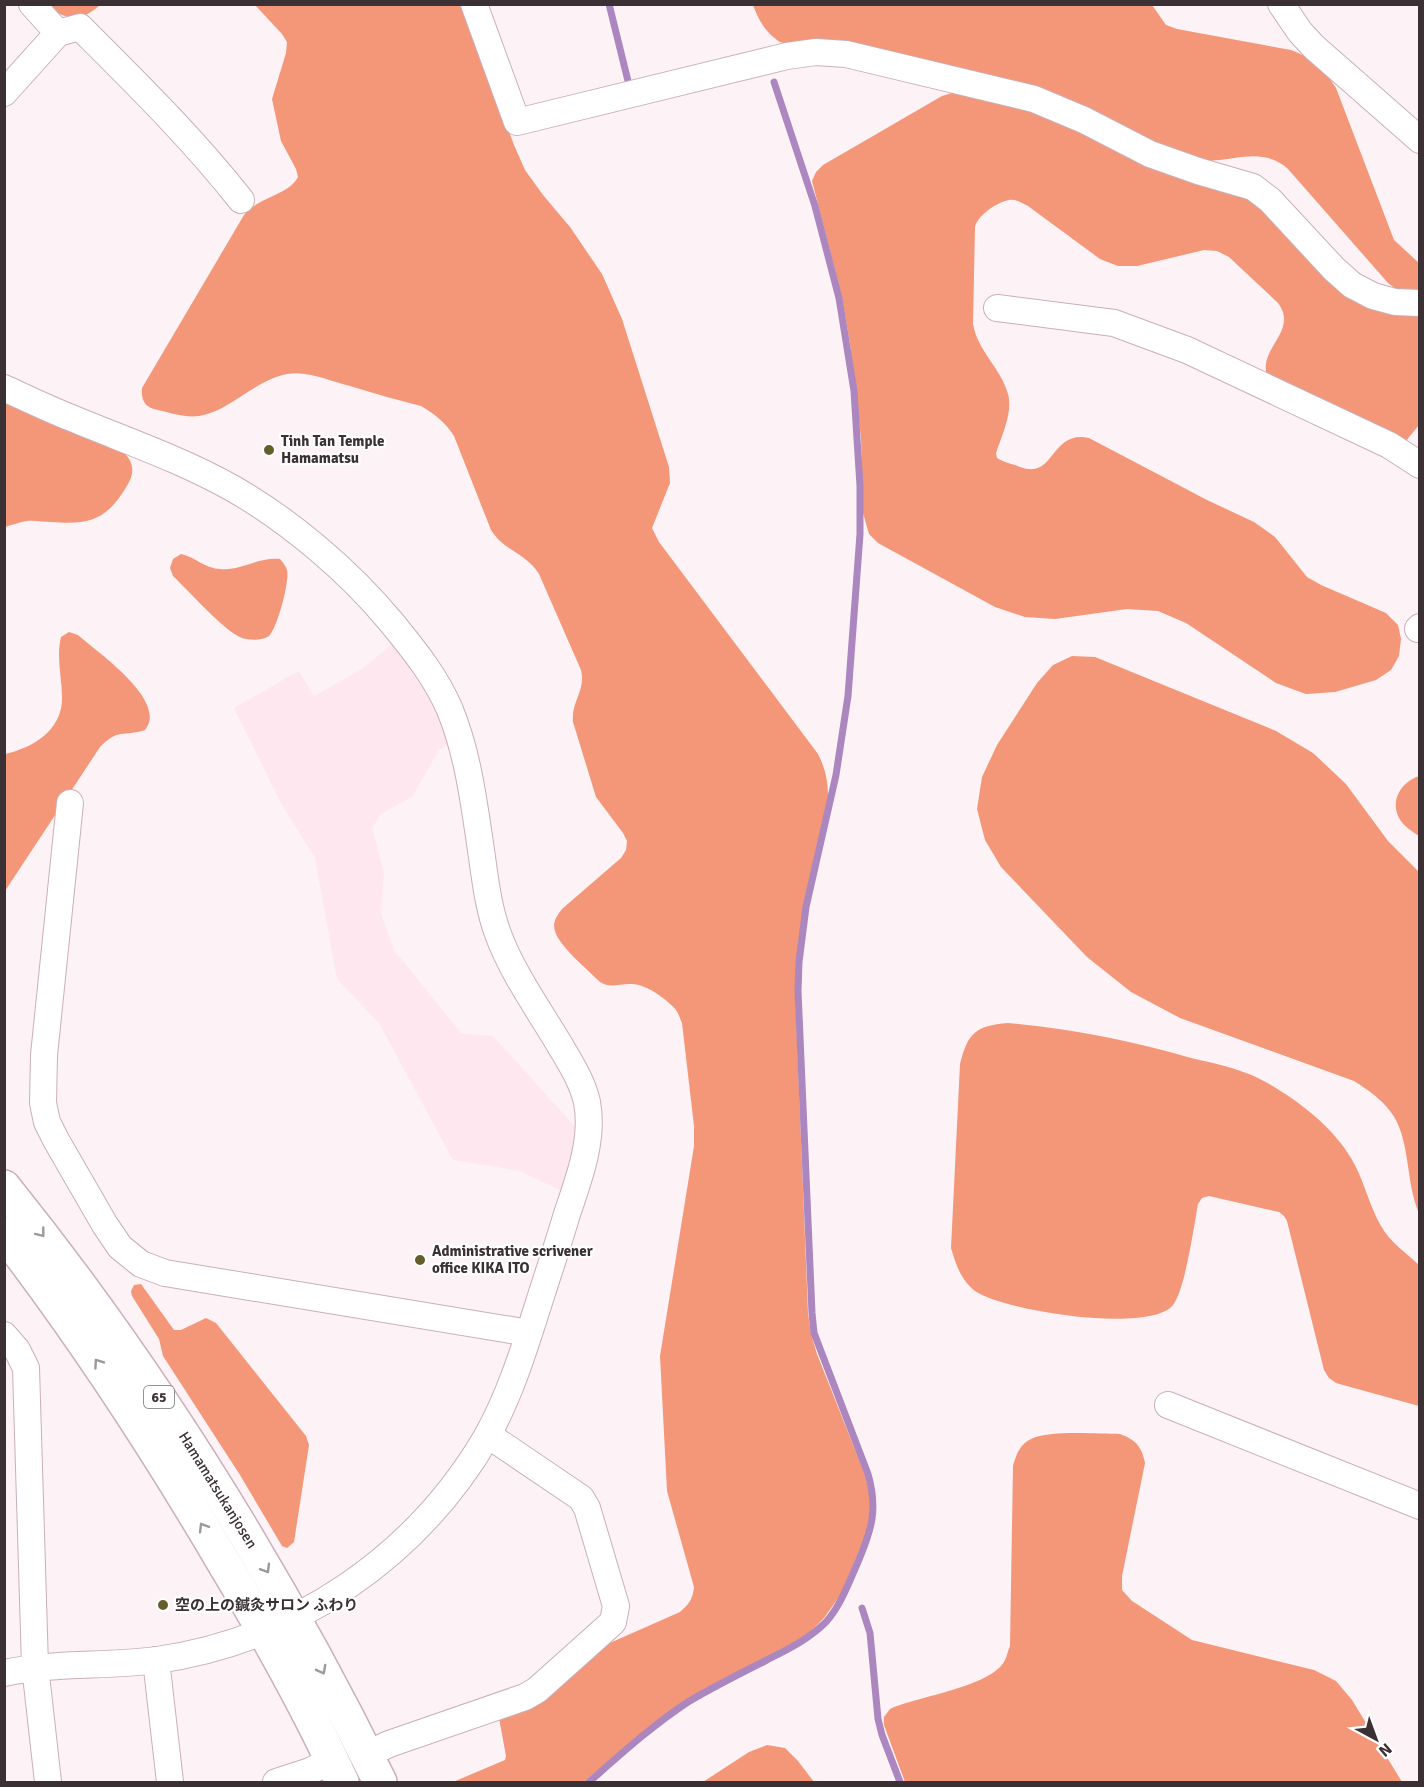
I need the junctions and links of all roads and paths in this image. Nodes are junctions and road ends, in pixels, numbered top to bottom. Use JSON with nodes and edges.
{"nodes":[{"id":1,"x":32,"y":4,"type":"edge"},
{"id":2,"x":474,"y":4,"type":"edge"},
{"id":3,"x":1281,"y":4,"type":"edge"},
{"id":4,"x":58,"y":33,"type":"junction"},
{"id":5,"x":4,"y":93,"type":"edge"},
{"id":6,"x":1419,"y":140,"type":"edge"},
{"id":7,"x":241,"y":200,"type":"dead end"},
{"id":8,"x":1419,"y":303,"type":"edge"},
{"id":9,"x":997,"y":308,"type":"dead end"},
{"id":10,"x":4,"y":388,"type":"edge"},
{"id":11,"x":1419,"y":465,"type":"edge"},
{"id":12,"x":70,"y":803,"type":"dead end"},
{"id":13,"x":4,"y":1187,"type":"edge"},
{"id":14,"x":4,"y":1233,"type":"edge"},
{"id":15,"x":529,"y":1333,"type":"junction"},
{"id":16,"x":4,"y":1335,"type":"edge"},
{"id":17,"x":1168,"y":1405,"type":"dead end"},
{"id":18,"x":488,"y":1435,"type":"junction"},
{"id":19,"x":1419,"y":1506,"type":"edge"},
{"id":20,"x":295,"y":1618,"type":"junction"},
{"id":21,"x":265,"y":1632,"type":"junction"},
{"id":22,"x":156,"y":1660,"type":"junction"},
{"id":23,"x":35,"y":1666,"type":"junction"},
{"id":24,"x":4,"y":1672,"type":"edge"},
{"id":25,"x":373,"y":1769,"type":"edge"},
{"id":26,"x":337,"y":1771,"type":"edge"},
{"id":27,"x":48,"y":1782,"type":"edge"},
{"id":28,"x":170,"y":1782,"type":"edge"},
{"id":29,"x":276,"y":1782,"type":"edge"}],
"edges":[{"from":1,"to":4,"type":"street"},
{"from":2,"to":8,"type":"street"},
{"from":3,"to":6,"type":"street"},
{"from":4,"to":5,"type":"street"},
{"from":4,"to":7,"type":"street"},
{"from":9,"to":11,"type":"street"},
{"from":10,"to":15,"type":"street"},
{"from":12,"to":15,"type":"street"},
{"from":13,"to":20,"type":"main road","name":"Hamamatsukanjosen","number":"65","one_way":true},
{"from":21,"to":14,"type":"main road","number":"65","one_way":true},
{"from":15,"to":18,"type":"street"},
{"from":16,"to":23,"type":"street"},
{"from":17,"to":19,"type":"street"},
{"from":18,"to":20,"type":"street"},
{"from":18,"to":25,"type":"street"},
{"from":20,"to":21,"type":"street"},
{"from":20,"to":25,"type":"main road","name":"Hamamatsukanjosen","number":"65","one_way":true},
{"from":21,"to":22,"type":"street"},
{"from":21,"to":26,"type":"main road","number":"65"},
{"from":22,"to":23,"type":"street"},
{"from":22,"to":28,"type":"street"},
{"from":23,"to":24,"type":"street"},
{"from":23,"to":27,"type":"street"},
{"from":26,"to":29,"type":"street"}]}
